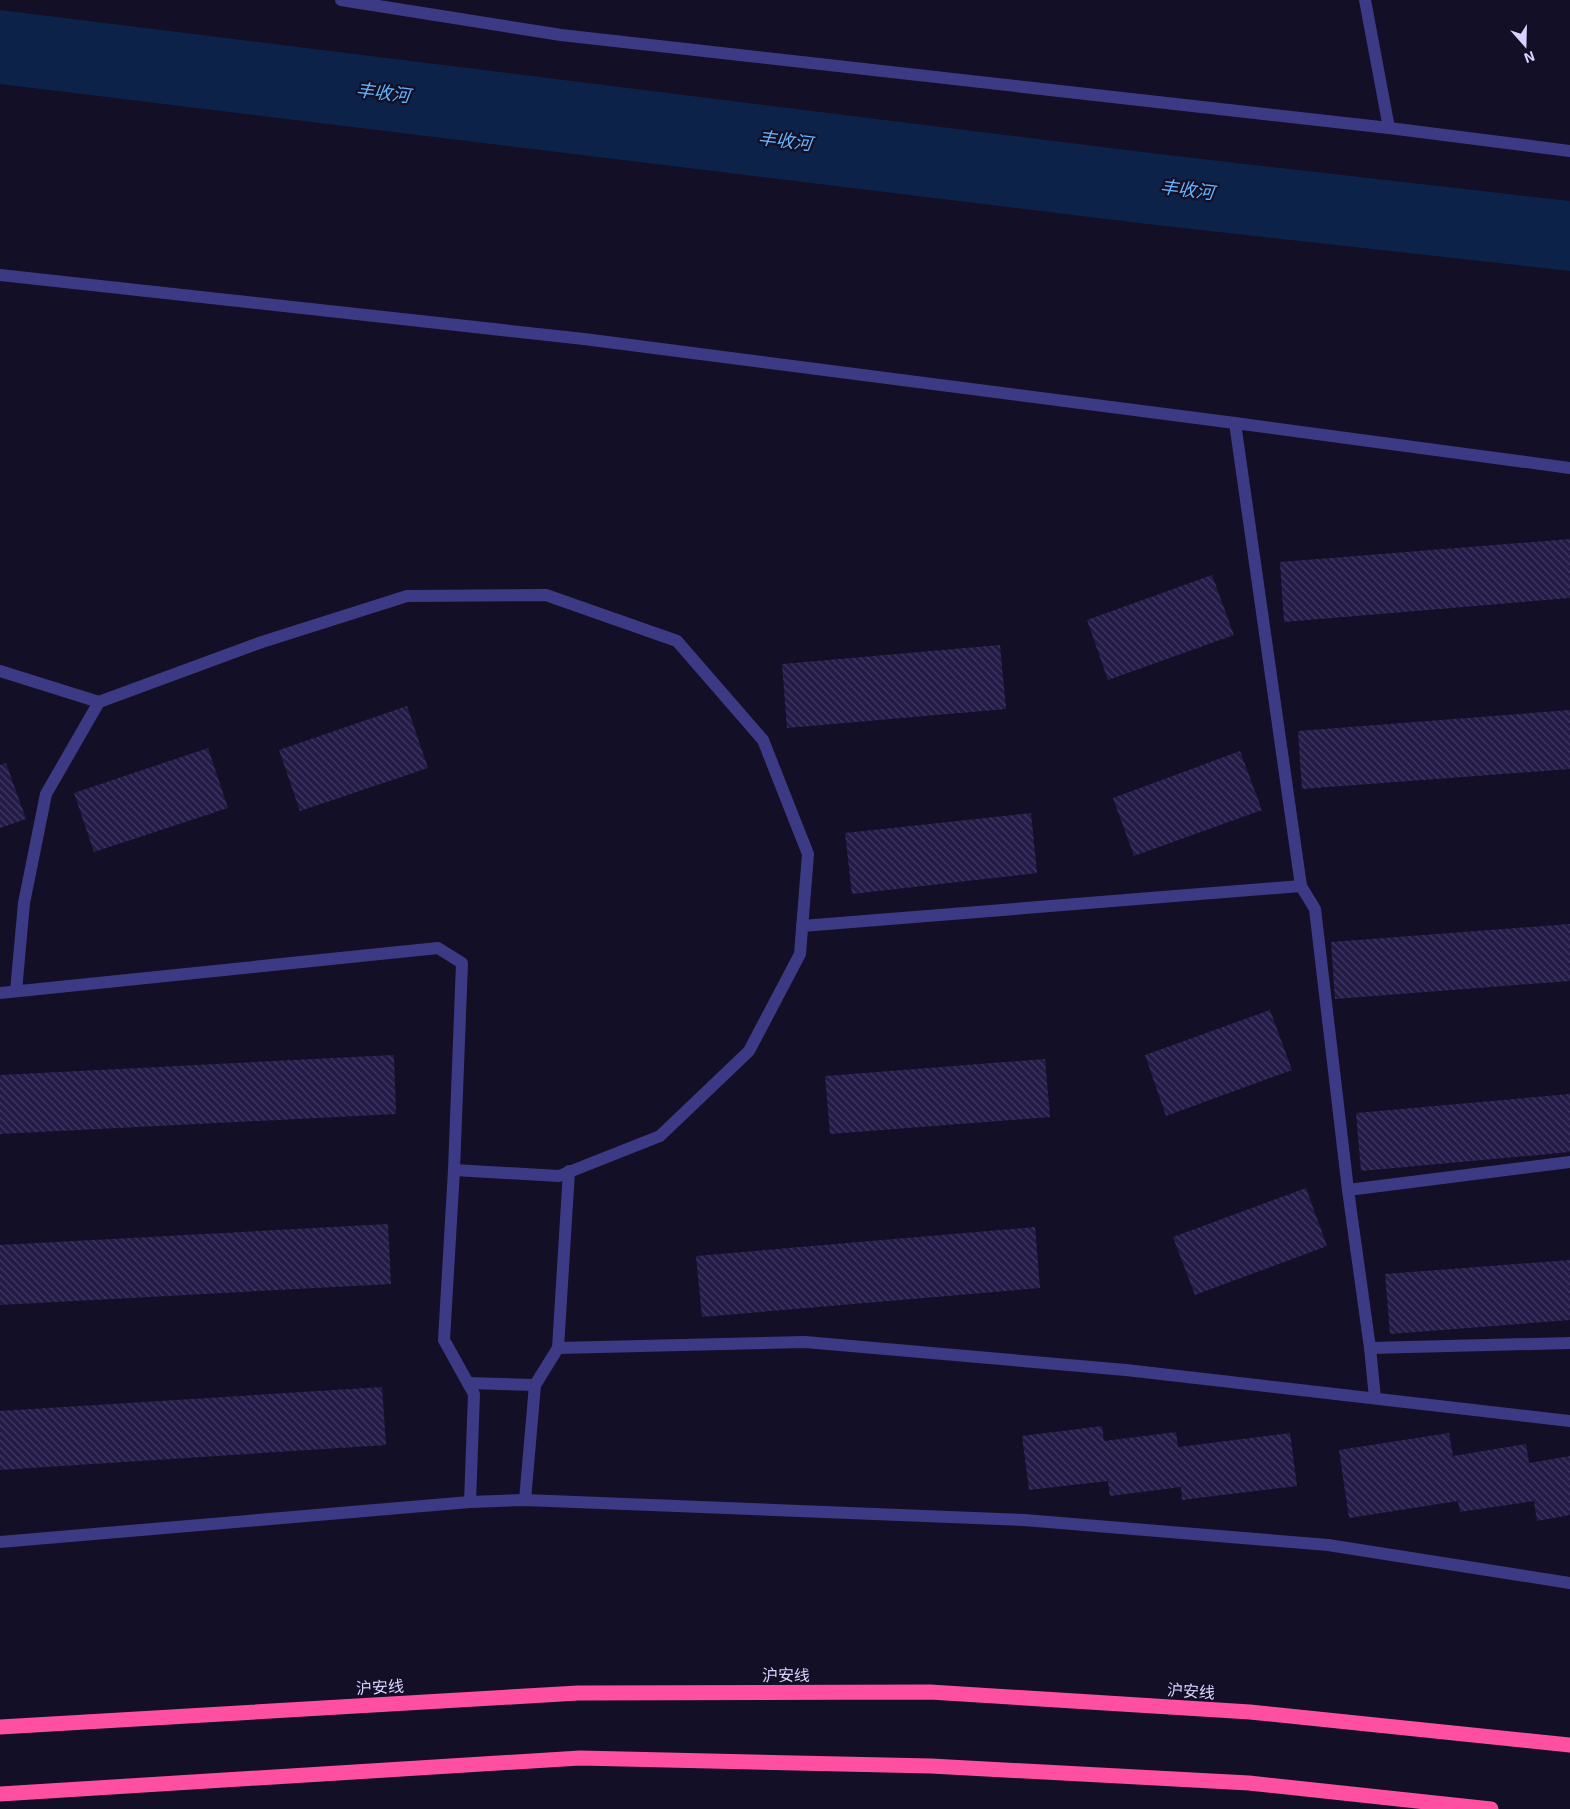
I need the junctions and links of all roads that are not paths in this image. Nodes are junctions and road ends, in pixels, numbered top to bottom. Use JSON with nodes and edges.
{"nodes":[{"id":1,"x":341,"y":0,"type":"edge"},
{"id":2,"x":1365,"y":0,"type":"edge"},
{"id":3,"x":1389,"y":128,"type":"junction"},
{"id":4,"x":1570,"y":151,"type":"edge"},
{"id":5,"x":0,"y":275,"type":"edge"},
{"id":6,"x":1235,"y":423,"type":"junction"},
{"id":7,"x":1570,"y":468,"type":"edge"},
{"id":8,"x":0,"y":671,"type":"edge"},
{"id":9,"x":99,"y":702,"type":"junction"},
{"id":10,"x":1300,"y":886,"type":"junction"},
{"id":11,"x":802,"y":926,"type":"junction"},
{"id":12,"x":16,"y":991,"type":"junction"},
{"id":13,"x":0,"y":993,"type":"edge"},
{"id":14,"x":1570,"y":1162,"type":"edge"},
{"id":15,"x":454,"y":1170,"type":"junction"},
{"id":16,"x":569,"y":1172,"type":"junction"},
{"id":17,"x":1348,"y":1190,"type":"junction"},
{"id":18,"x":1570,"y":1343,"type":"edge"},
{"id":19,"x":558,"y":1348,"type":"junction"},
{"id":20,"x":1370,"y":1348,"type":"junction"},
{"id":21,"x":468,"y":1383,"type":"junction"},
{"id":22,"x":535,"y":1385,"type":"junction"},
{"id":23,"x":1375,"y":1398,"type":"junction"},
{"id":24,"x":1570,"y":1420,"type":"edge"},
{"id":25,"x":525,"y":1500,"type":"junction"},
{"id":26,"x":470,"y":1502,"type":"junction"},
{"id":27,"x":0,"y":1542,"type":"edge"},
{"id":28,"x":1570,"y":1583,"type":"edge"},
{"id":29,"x":0,"y":1727,"type":"edge"},
{"id":30,"x":1570,"y":1745,"type":"edge"},
{"id":31,"x":0,"y":1794,"type":"edge"},
{"id":32,"x":1491,"y":1809,"type":"edge"}],
"edges":[{"from":1,"to":3,"type":"street"},
{"from":2,"to":3,"type":"street"},
{"from":3,"to":4,"type":"street"},
{"from":5,"to":6,"type":"street"},
{"from":6,"to":7,"type":"street"},
{"from":6,"to":10,"type":"street"},
{"from":8,"to":9,"type":"street"},
{"from":9,"to":11,"type":"street"},
{"from":9,"to":12,"type":"street"},
{"from":10,"to":11,"type":"street"},
{"from":10,"to":17,"type":"street"},
{"from":11,"to":16,"type":"street"},
{"from":12,"to":13,"type":"street"},
{"from":12,"to":15,"type":"street"},
{"from":14,"to":17,"type":"street"},
{"from":15,"to":16,"type":"street"},
{"from":15,"to":21,"type":"street"},
{"from":16,"to":19,"type":"street"},
{"from":17,"to":20,"type":"street"},
{"from":18,"to":20,"type":"street"},
{"from":19,"to":22,"type":"street"},
{"from":19,"to":23,"type":"street"},
{"from":20,"to":23,"type":"street"},
{"from":21,"to":22,"type":"street"},
{"from":21,"to":26,"type":"street"},
{"from":22,"to":25,"type":"street"},
{"from":23,"to":24,"type":"street"},
{"from":25,"to":26,"type":"street"},
{"from":25,"to":28,"type":"street"},
{"from":26,"to":27,"type":"street"},
{"from":29,"to":30,"type":"highway","name":"沪安线"},
{"from":31,"to":32,"type":"highway"}]}
